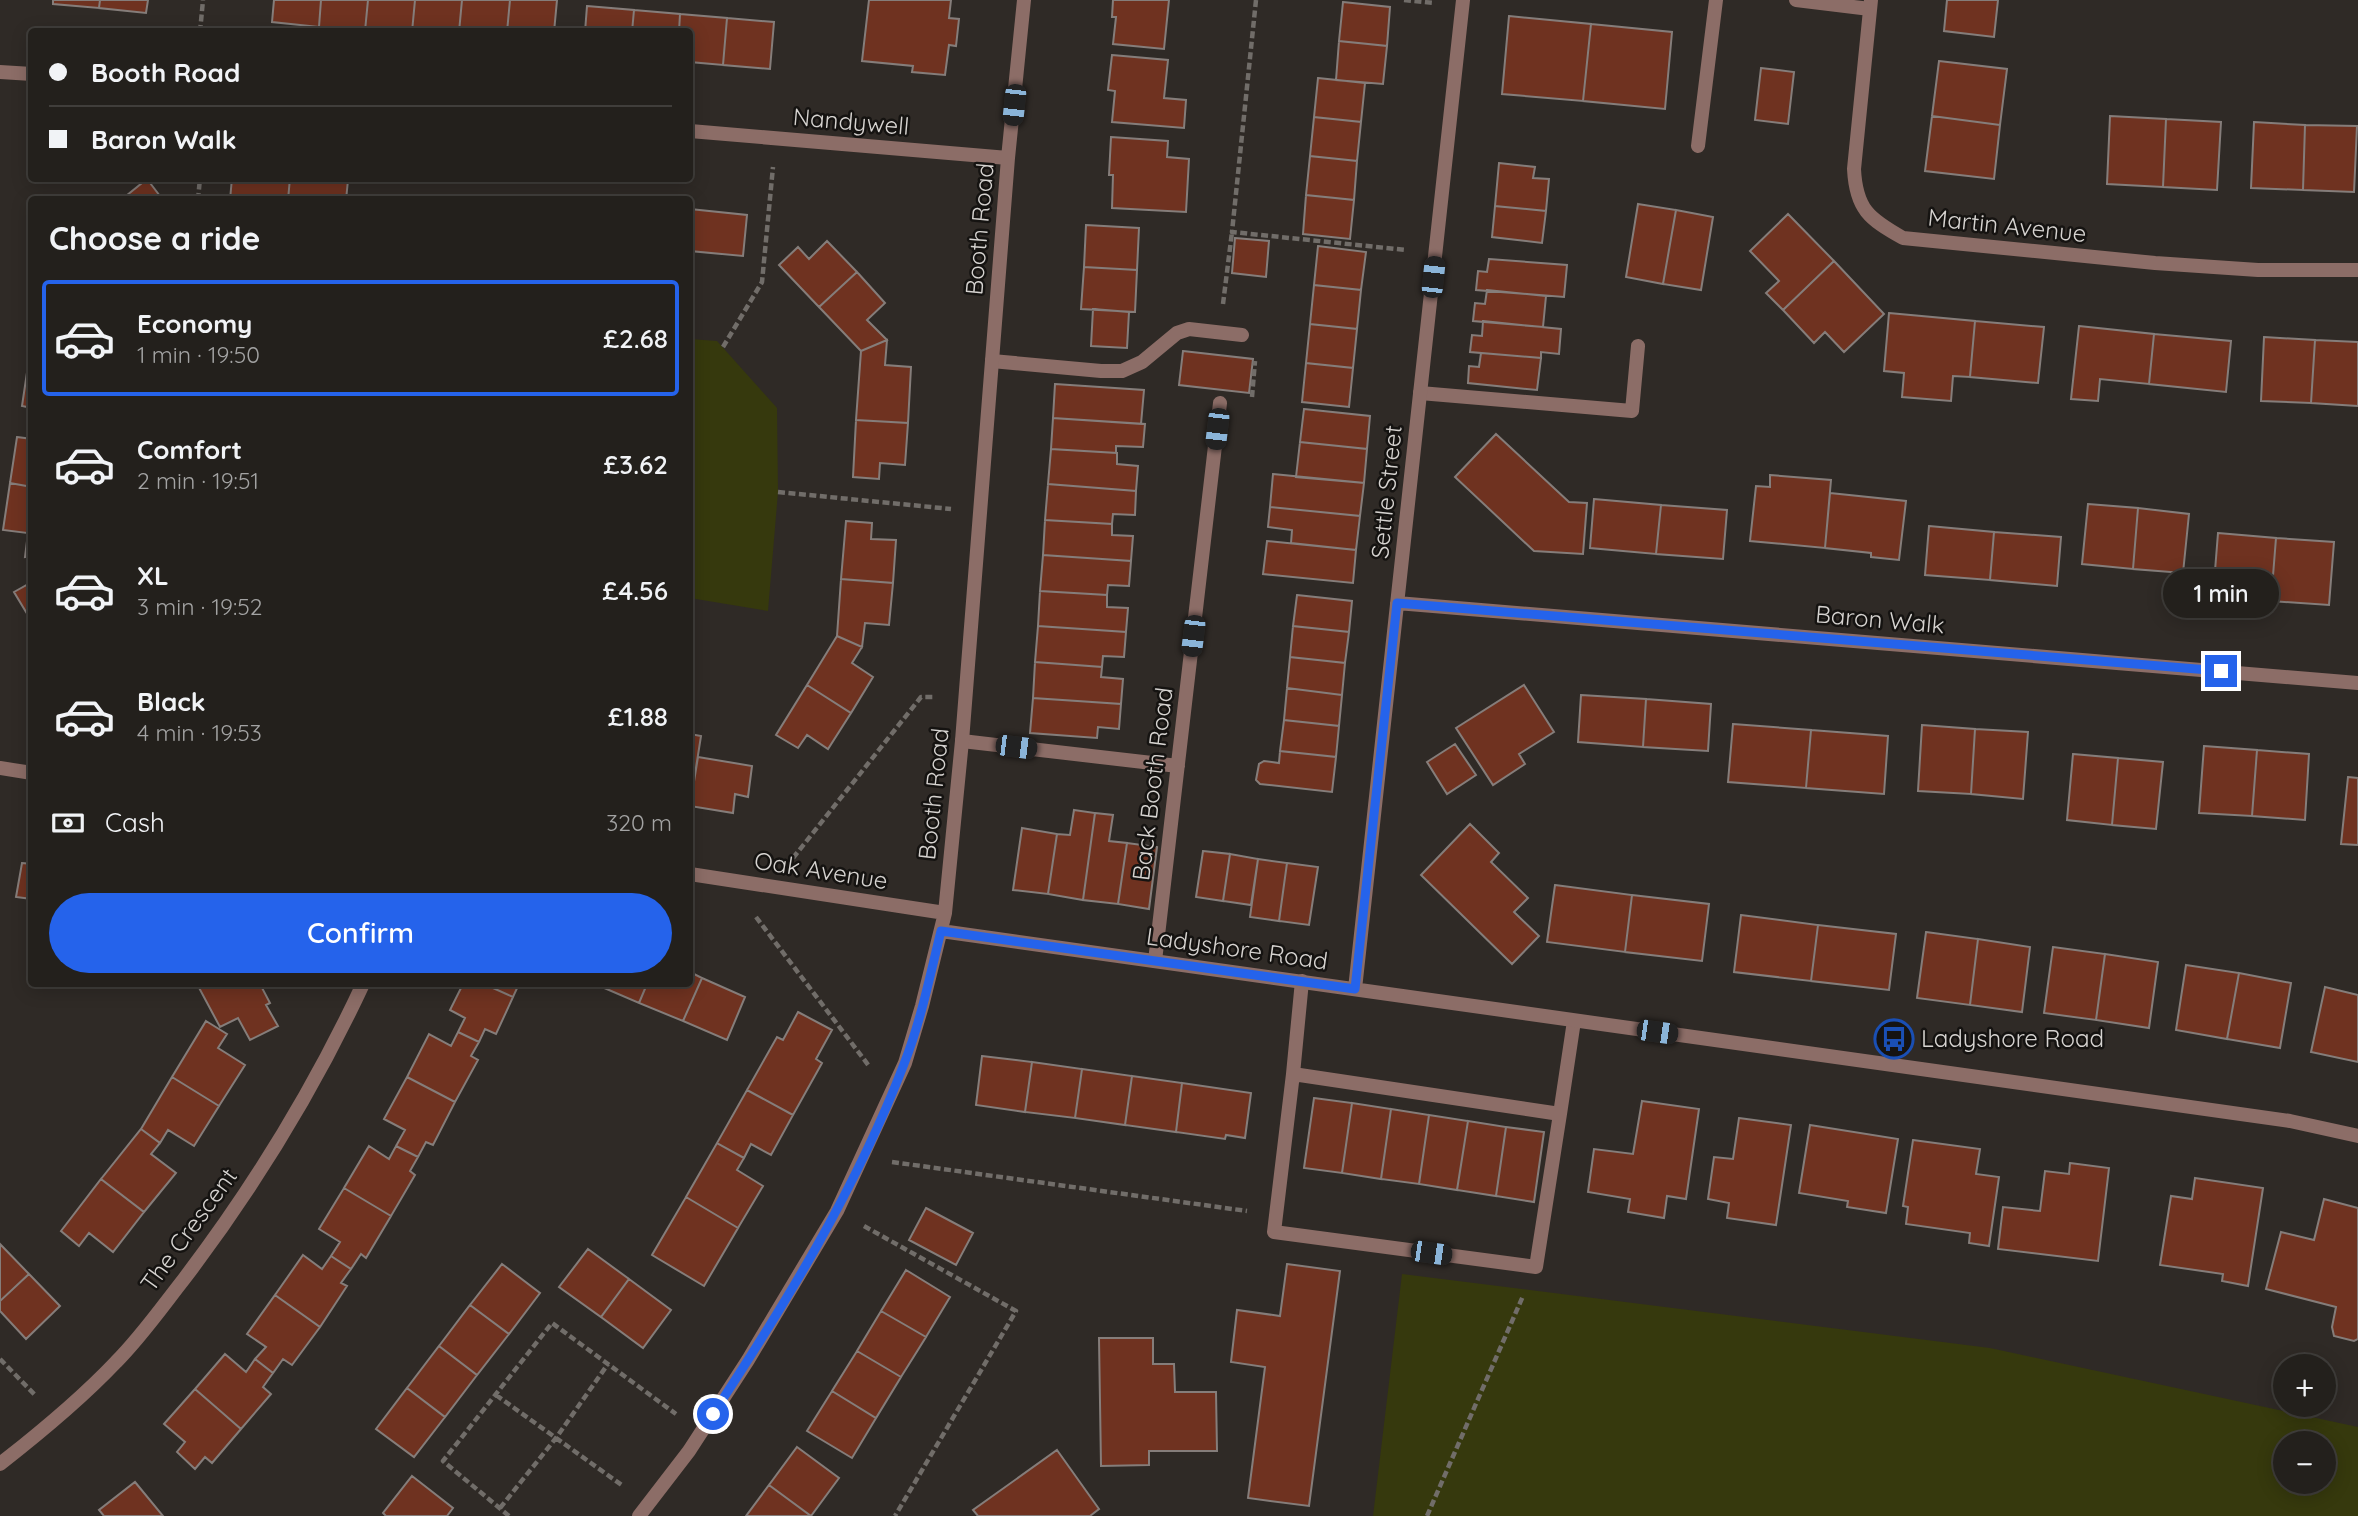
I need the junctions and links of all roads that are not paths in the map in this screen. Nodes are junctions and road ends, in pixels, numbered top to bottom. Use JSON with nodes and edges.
{"nodes":[{"id":1,"x":1024,"y":0,"type":"edge"},
{"id":2,"x":1463,"y":0,"type":"edge"},
{"id":3,"x":1716,"y":0,"type":"edge"},
{"id":4,"x":1796,"y":0,"type":"edge"},
{"id":5,"x":1870,"y":4,"type":"edge"},
{"id":6,"x":0,"y":72,"type":"edge"},
{"id":7,"x":28,"y":74,"type":"edge"},
{"id":8,"x":693,"y":131,"type":"edge"},
{"id":9,"x":1698,"y":146,"type":"dead end"},
{"id":10,"x":1008,"y":158,"type":"junction"},
{"id":11,"x":2358,"y":270,"type":"edge"},
{"id":12,"x":1242,"y":335,"type":"road end"},
{"id":13,"x":1637,"y":346,"type":"dead end"},
{"id":14,"x":992,"y":361,"type":"junction"},
{"id":15,"x":1420,"y":393,"type":"junction"},
{"id":16,"x":1220,"y":403,"type":"road end"},
{"id":17,"x":1397,"y":603,"type":"junction"},
{"id":18,"x":2358,"y":683,"type":"edge"},
{"id":19,"x":962,"y":741,"type":"junction"},
{"id":20,"x":1178,"y":766,"type":"junction"},
{"id":21,"x":0,"y":768,"type":"edge"},
{"id":22,"x":28,"y":772,"type":"edge"},
{"id":23,"x":693,"y":874,"type":"edge"},
{"id":24,"x":945,"y":912,"type":"junction"},
{"id":25,"x":941,"y":931,"type":"junction"},
{"id":26,"x":1155,"y":961,"type":"junction"},
{"id":27,"x":1302,"y":981,"type":"junction"},
{"id":28,"x":362,"y":987,"type":"edge"},
{"id":29,"x":1355,"y":989,"type":"junction"},
{"id":30,"x":1574,"y":1021,"type":"junction"},
{"id":31,"x":1293,"y":1074,"type":"junction"},
{"id":32,"x":1560,"y":1114,"type":"junction"},
{"id":33,"x":2358,"y":1136,"type":"edge"},
{"id":34,"x":0,"y":1464,"type":"edge"},
{"id":35,"x":643,"y":1510,"type":"edge"}],
"edges":[{"from":1,"to":10,"type":"street","name":"Booth Road"},
{"from":2,"to":15,"type":"street","name":"Settle Street"},
{"from":3,"to":9,"type":"street"},
{"from":4,"to":5,"type":"street","name":"Martin Avenue"},
{"from":5,"to":11,"type":"street","name":"Martin Avenue"},
{"from":6,"to":7,"type":"street"},
{"from":8,"to":10,"type":"street","name":"Nandywell"},
{"from":10,"to":14,"type":"street","name":"Booth Road"},
{"from":12,"to":14,"type":"street"},
{"from":13,"to":15,"type":"street"},
{"from":14,"to":19,"type":"street","name":"Booth Road"},
{"from":15,"to":17,"type":"street","name":"Settle Street"},
{"from":16,"to":20,"type":"street","name":"Back Booth Road"},
{"from":17,"to":18,"type":"street","name":"Baron Walk"},
{"from":17,"to":29,"type":"street","name":"Settle Street"},
{"from":19,"to":20,"type":"street"},
{"from":19,"to":24,"type":"street","name":"Booth Road"},
{"from":20,"to":26,"type":"street","name":"Back Booth Road"},
{"from":21,"to":22,"type":"street"},
{"from":23,"to":24,"type":"street","name":"Oak Avenue"},
{"from":24,"to":25,"type":"street","name":"Booth Road"},
{"from":25,"to":26,"type":"street","name":"Ladyshore Road"},
{"from":25,"to":35,"type":"street","name":"Booth Road"},
{"from":26,"to":27,"type":"street","name":"Ladyshore Road"},
{"from":27,"to":29,"type":"street","name":"Ladyshore Road"},
{"from":27,"to":31,"type":"street"},
{"from":28,"to":34,"type":"street","name":"The Crescent"},
{"from":29,"to":30,"type":"street","name":"Ladyshore Road"},
{"from":30,"to":32,"type":"street"},
{"from":30,"to":33,"type":"street","name":"Ladyshore Road"},
{"from":31,"to":32,"type":"street"},
{"from":31,"to":32,"type":"street"}]}
